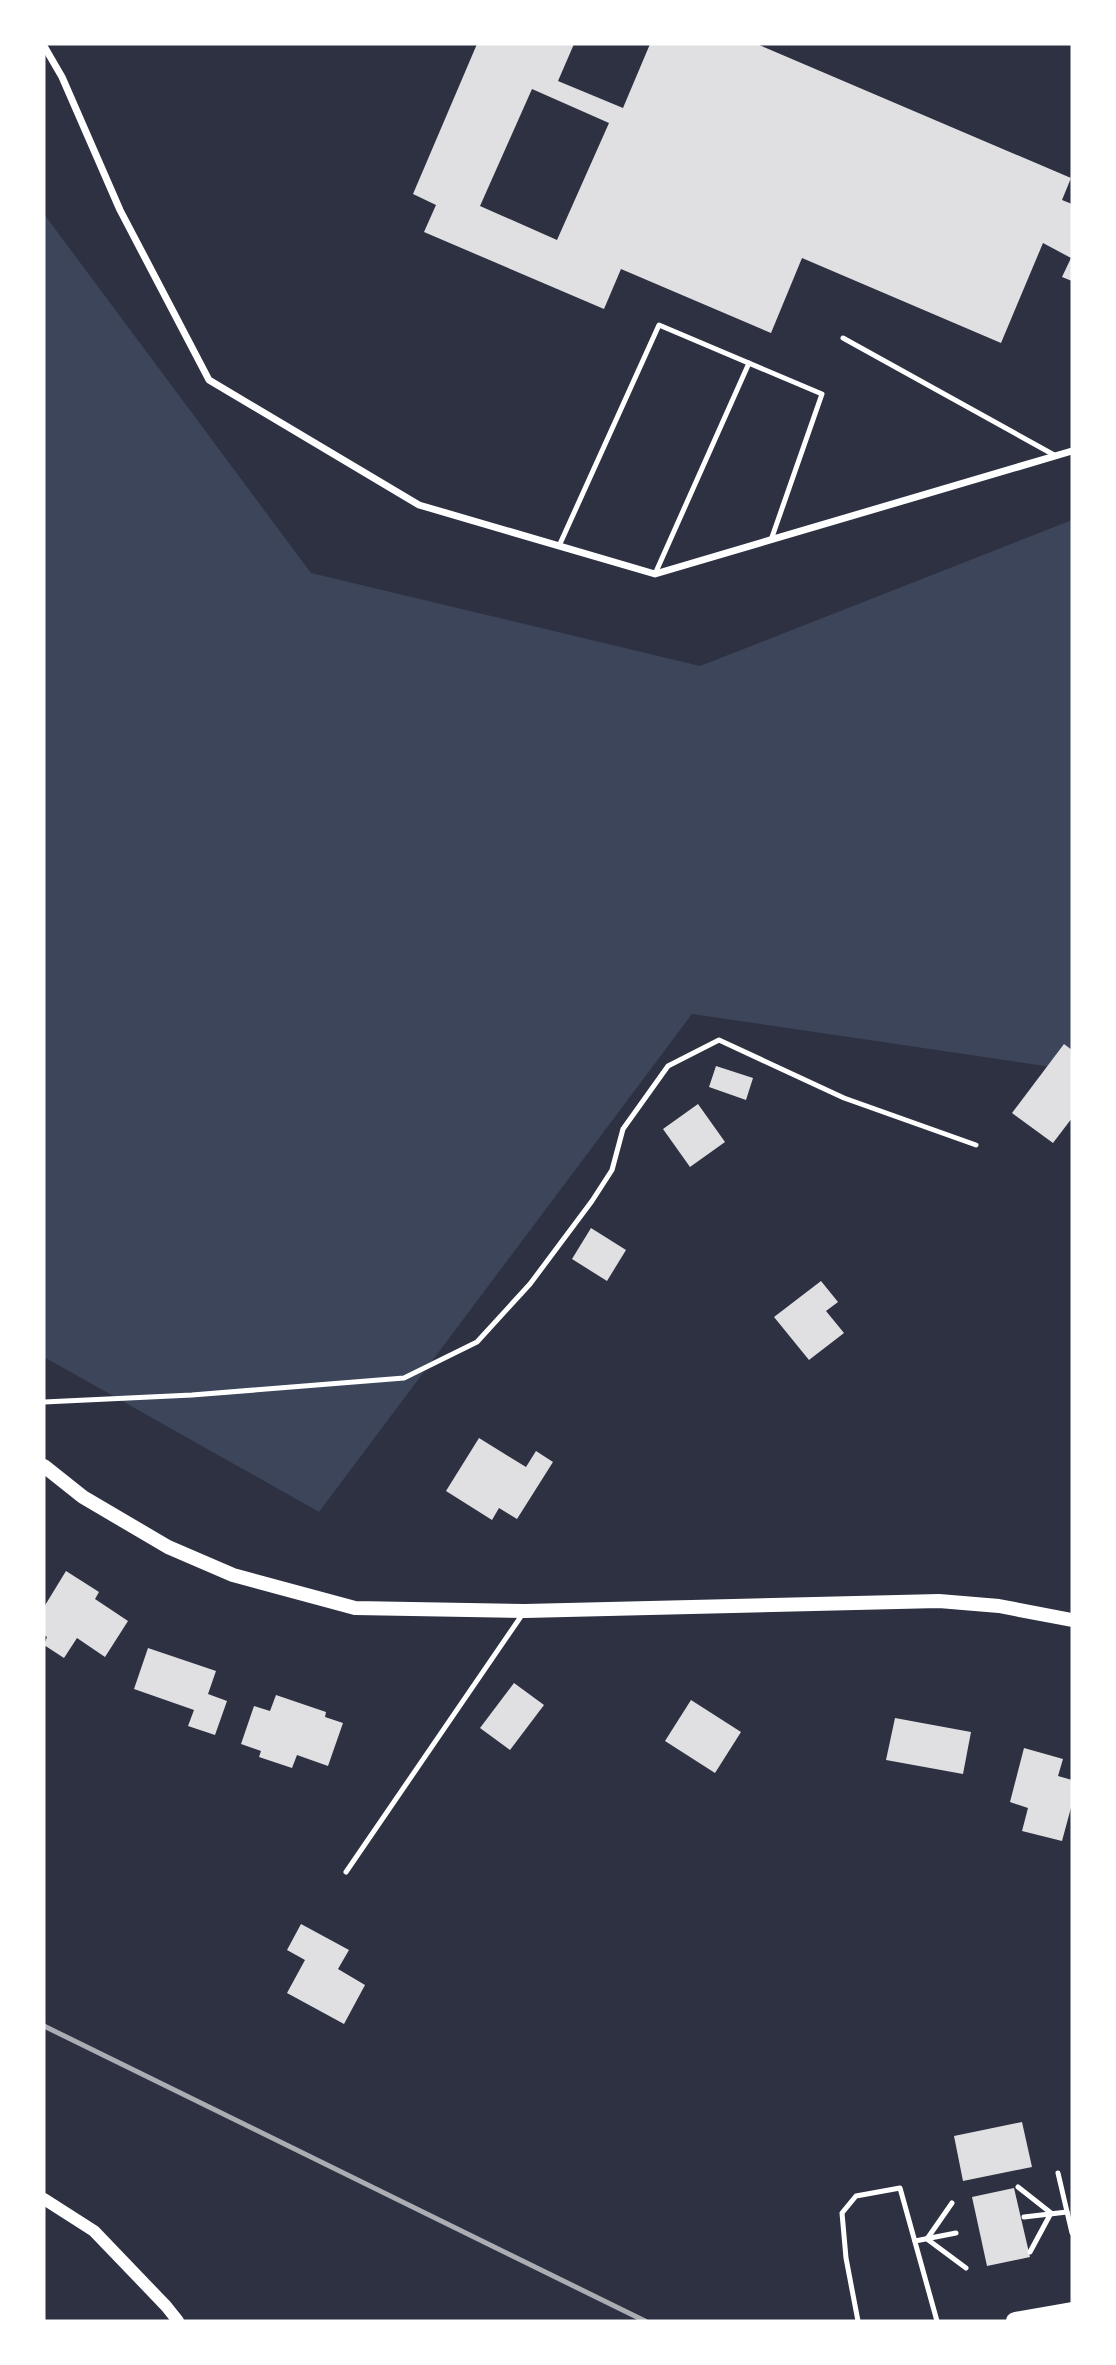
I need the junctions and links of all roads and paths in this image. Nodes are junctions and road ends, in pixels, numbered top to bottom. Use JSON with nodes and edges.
{"nodes":[{"id":1,"x":44,"y":46,"type":"edge"},
{"id":2,"x":843,"y":338,"type":"dead end"},
{"id":3,"x":749,"y":363,"type":"junction"},
{"id":4,"x":1072,"y":451,"type":"edge"},
{"id":5,"x":1056,"y":456,"type":"junction"},
{"id":6,"x":771,"y":540,"type":"junction"},
{"id":7,"x":559,"y":546,"type":"junction"},
{"id":8,"x":655,"y":574,"type":"junction"},
{"id":9,"x":976,"y":1145,"type":"dead end"},
{"id":10,"x":44,"y":1402,"type":"edge"},
{"id":11,"x":44,"y":1466,"type":"edge"},
{"id":12,"x":525,"y":1611,"type":"junction"},
{"id":13,"x":1072,"y":1620,"type":"edge"},
{"id":14,"x":346,"y":1872,"type":"dead end"},
{"id":15,"x":1059,"y":2173,"type":"dead end"},
{"id":16,"x":1018,"y":2187,"type":"dead end"},
{"id":17,"x":44,"y":2199,"type":"edge"},
{"id":18,"x":952,"y":2203,"type":"dead end"},
{"id":19,"x":1067,"y":2212,"type":"junction"},
{"id":20,"x":1051,"y":2213,"type":"junction"},
{"id":21,"x":1024,"y":2217,"type":"dead end"},
{"id":22,"x":956,"y":2233,"type":"dead end"},
{"id":23,"x":1072,"y":2233,"type":"edge"},
{"id":24,"x":927,"y":2239,"type":"junction"},
{"id":25,"x":915,"y":2241,"type":"junction"},
{"id":26,"x":1030,"y":2252,"type":"dead end"},
{"id":27,"x":966,"y":2268,"type":"dead end"},
{"id":28,"x":1072,"y":2311,"type":"edge"},
{"id":29,"x":178,"y":2321,"type":"edge"},
{"id":30,"x":858,"y":2321,"type":"edge"},
{"id":31,"x":937,"y":2321,"type":"edge"},
{"id":32,"x":1015,"y":2321,"type":"edge"}],
"edges":[{"from":1,"to":7,"type":"street"},
{"from":2,"to":5,"type":"lane"},
{"from":3,"to":6,"type":"lane"},
{"from":3,"to":7,"type":"lane"},
{"from":3,"to":8,"type":"lane"},
{"from":4,"to":5,"type":"street"},
{"from":5,"to":6,"type":"street"},
{"from":6,"to":8,"type":"street"},
{"from":7,"to":8,"type":"street"},
{"from":9,"to":10,"type":"lane"},
{"from":11,"to":12,"type":"main road"},
{"from":12,"to":13,"type":"main road"},
{"from":12,"to":14,"type":"lane"},
{"from":15,"to":19,"type":"lane"},
{"from":16,"to":20,"type":"lane"},
{"from":17,"to":29,"type":"street"},
{"from":18,"to":24,"type":"lane"},
{"from":19,"to":20,"type":"lane"},
{"from":19,"to":23,"type":"lane"},
{"from":20,"to":21,"type":"lane"},
{"from":20,"to":26,"type":"lane"},
{"from":22,"to":24,"type":"lane"},
{"from":24,"to":25,"type":"lane"},
{"from":24,"to":27,"type":"lane"},
{"from":25,"to":30,"type":"lane"},
{"from":25,"to":31,"type":"lane"},
{"from":28,"to":32,"type":"main road"}]}
